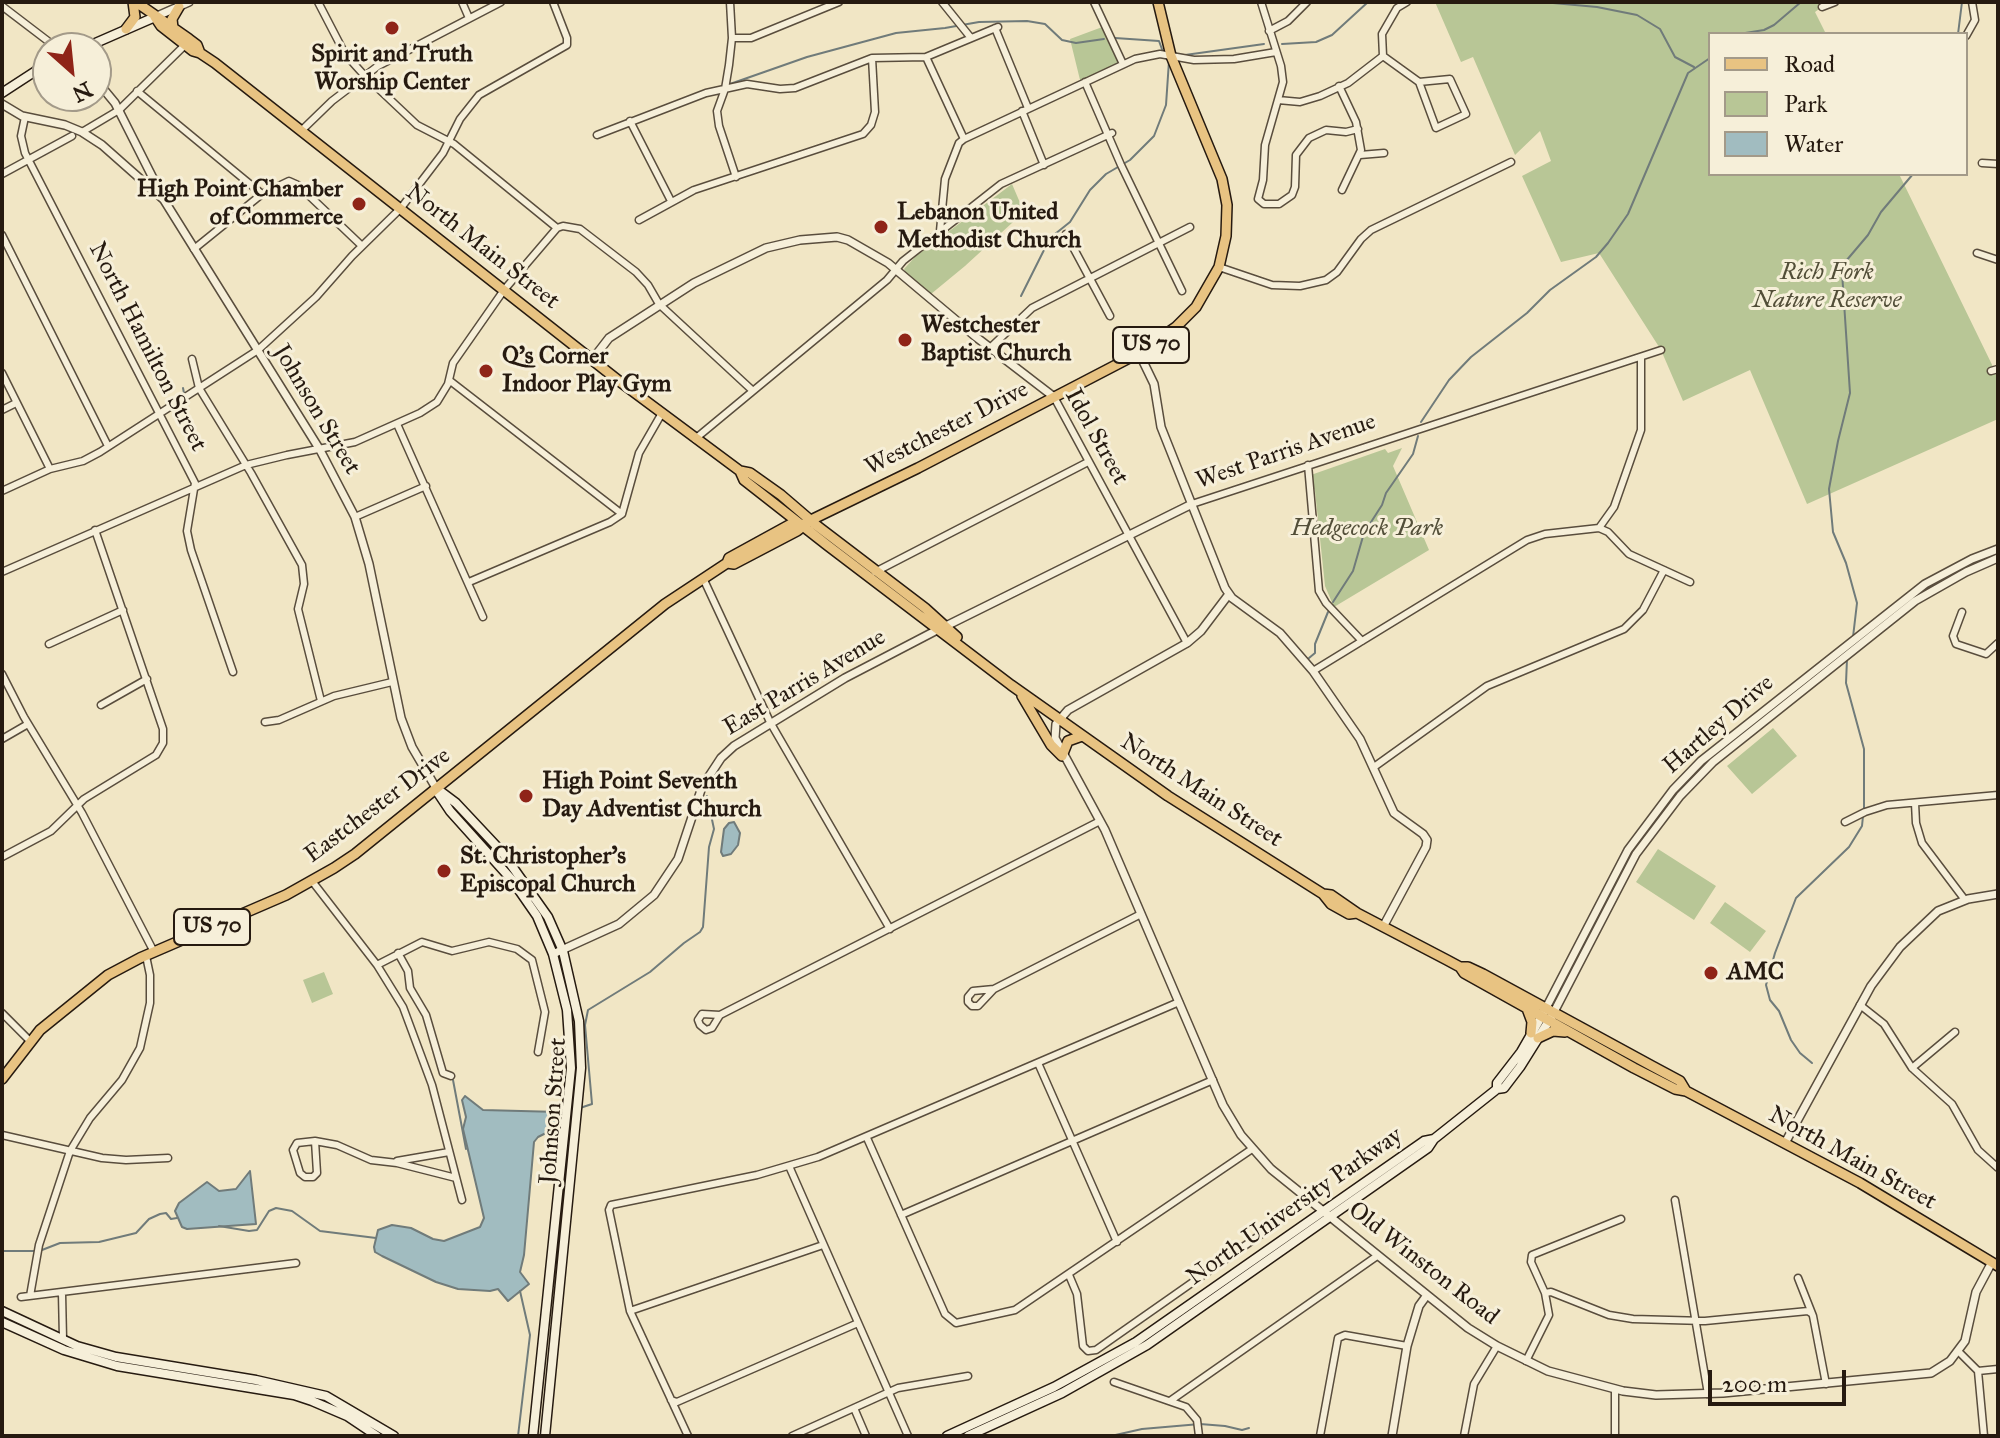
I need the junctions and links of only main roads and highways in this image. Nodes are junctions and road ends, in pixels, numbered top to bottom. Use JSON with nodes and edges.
{"nodes":[{"id":1,"x":134,"y":2,"type":"edge"},
{"id":2,"x":1158,"y":2,"type":"edge"},
{"id":3,"x":179,"y":7,"type":"road end"},
{"id":4,"x":155,"y":17,"type":"junction"},
{"id":5,"x":173,"y":28,"type":"junction"},
{"id":6,"x":126,"y":29,"type":"junction"},
{"id":7,"x":112,"y":35,"type":"edge"},
{"id":8,"x":200,"y":53,"type":"junction"},
{"id":9,"x":32,"y":73,"type":"edge"},
{"id":10,"x":2,"y":93,"type":"edge"},
{"id":11,"x":740,"y":471,"type":"junction"},
{"id":12,"x":854,"y":498,"type":"junction"},
{"id":13,"x":776,"y":504,"type":"junction"},
{"id":14,"x":807,"y":522,"type":"junction"},
{"id":15,"x":765,"y":538,"type":"junction"},
{"id":16,"x":833,"y":538,"type":"junction"},
{"id":17,"x":727,"y":563,"type":"junction"},
{"id":18,"x":873,"y":574,"type":"junction"},
{"id":19,"x":942,"y":628,"type":"junction"},
{"id":20,"x":1018,"y":690,"type":"junction"},
{"id":21,"x":1060,"y":718,"type":"junction"},
{"id":22,"x":1082,"y":736,"type":"junction"},
{"id":23,"x":436,"y":788,"type":"junction"},
{"id":24,"x":1479,"y":976,"type":"junction"},
{"id":25,"x":1560,"y":1002,"type":"road end"},
{"id":26,"x":1526,"y":1006,"type":"junction"},
{"id":27,"x":1548,"y":1014,"type":"junction"},
{"id":28,"x":1567,"y":1019,"type":"junction"},
{"id":29,"x":1572,"y":1034,"type":"junction"},
{"id":30,"x":1535,"y":1036,"type":"junction"},
{"id":31,"x":2,"y":1079,"type":"edge"},
{"id":32,"x":1686,"y":1091,"type":"junction"},
{"id":33,"x":1326,"y":1214,"type":"junction"},
{"id":34,"x":1996,"y":1260,"type":"edge"},
{"id":35,"x":2,"y":1311,"type":"edge"},
{"id":36,"x":2,"y":1322,"type":"edge"},
{"id":37,"x":377,"y":1436,"type":"edge"},
{"id":38,"x":394,"y":1436,"type":"edge"},
{"id":39,"x":533,"y":1436,"type":"edge"},
{"id":40,"x":545,"y":1436,"type":"edge"},
{"id":41,"x":947,"y":1436,"type":"edge"},
{"id":42,"x":968,"y":1436,"type":"edge"}],
"edges":[{"from":1,"to":4,"type":"main road","name":"North Main Street"},
{"from":1,"to":6,"type":"main road"},
{"from":2,"to":12,"type":"main road","name":"Westchester Drive","number":"US 70"},
{"from":3,"to":5,"type":"main road"},
{"from":4,"to":5,"type":"main road","name":"North Main Street"},
{"from":4,"to":6,"type":"main road"},
{"from":4,"to":8,"type":"main road","name":"North Main Street"},
{"from":5,"to":8,"type":"main road","name":"North Main Street"},
{"from":6,"to":7,"type":"main road"},
{"from":8,"to":11,"type":"main road","name":"North Main Street"},
{"from":9,"to":10,"type":"main road"},
{"from":11,"to":13,"type":"main road","name":"North Main Street"},
{"from":11,"to":14,"type":"main road","name":"North Main Street"},
{"from":12,"to":14,"type":"main road","name":"Westchester Drive","number":"US 70"},
{"from":12,"to":16,"type":"main road"},
{"from":13,"to":14,"type":"main road","name":"North Main Street"},
{"from":13,"to":15,"type":"main road"},
{"from":14,"to":15,"type":"main road","name":"Eastchester Drive","number":"US 70"},
{"from":14,"to":16,"type":"main road","name":"North Main Street"},
{"from":14,"to":17,"type":"main road","name":"Eastchester Drive","number":"US 70"},
{"from":14,"to":18,"type":"main road","name":"North Main Street"},
{"from":15,"to":17,"type":"main road","name":"Eastchester Drive","number":"US 70"},
{"from":16,"to":18,"type":"main road","name":"North Main Street"},
{"from":17,"to":23,"type":"main road","name":"Eastchester Drive","number":"US 70"},
{"from":18,"to":19,"type":"main road","name":"North Main Street"},
{"from":19,"to":20,"type":"main road","name":"North Main Street"},
{"from":19,"to":21,"type":"main road","name":"North Main Street"},
{"from":20,"to":21,"type":"main road","name":"North Main Street"},
{"from":20,"to":22,"type":"main road"},
{"from":21,"to":22,"type":"main road","name":"North Main Street"},
{"from":22,"to":24,"type":"main road","name":"North Main Street"},
{"from":23,"to":31,"type":"main road","name":"Eastchester Drive","number":"US 70"},
{"from":23,"to":39,"type":"main road","name":"Johnson Street"},
{"from":23,"to":40,"type":"main road","name":"Johnson Street"},
{"from":24,"to":26,"type":"main road","name":"North Main Street"},
{"from":24,"to":27,"type":"main road","name":"North Main Street"},
{"from":25,"to":28,"type":"main road"},
{"from":26,"to":27,"type":"main road","name":"North Main Street"},
{"from":26,"to":30,"type":"main road"},
{"from":27,"to":28,"type":"main road","name":"North Main Street"},
{"from":27,"to":29,"type":"main road","name":"North Main Street"},
{"from":27,"to":30,"type":"main road"},
{"from":28,"to":32,"type":"main road","name":"North Main Street"},
{"from":29,"to":30,"type":"main road"},
{"from":29,"to":32,"type":"main road","name":"North Main Street"},
{"from":30,"to":33,"type":"main road","name":"North University Parkway"},
{"from":32,"to":34,"type":"main road","name":"North Main Street"},
{"from":33,"to":41,"type":"main road","name":"North University Parkway"},
{"from":33,"to":42,"type":"main road","name":"North University Parkway"},
{"from":35,"to":38,"type":"main road"},
{"from":36,"to":37,"type":"main road"}]}
